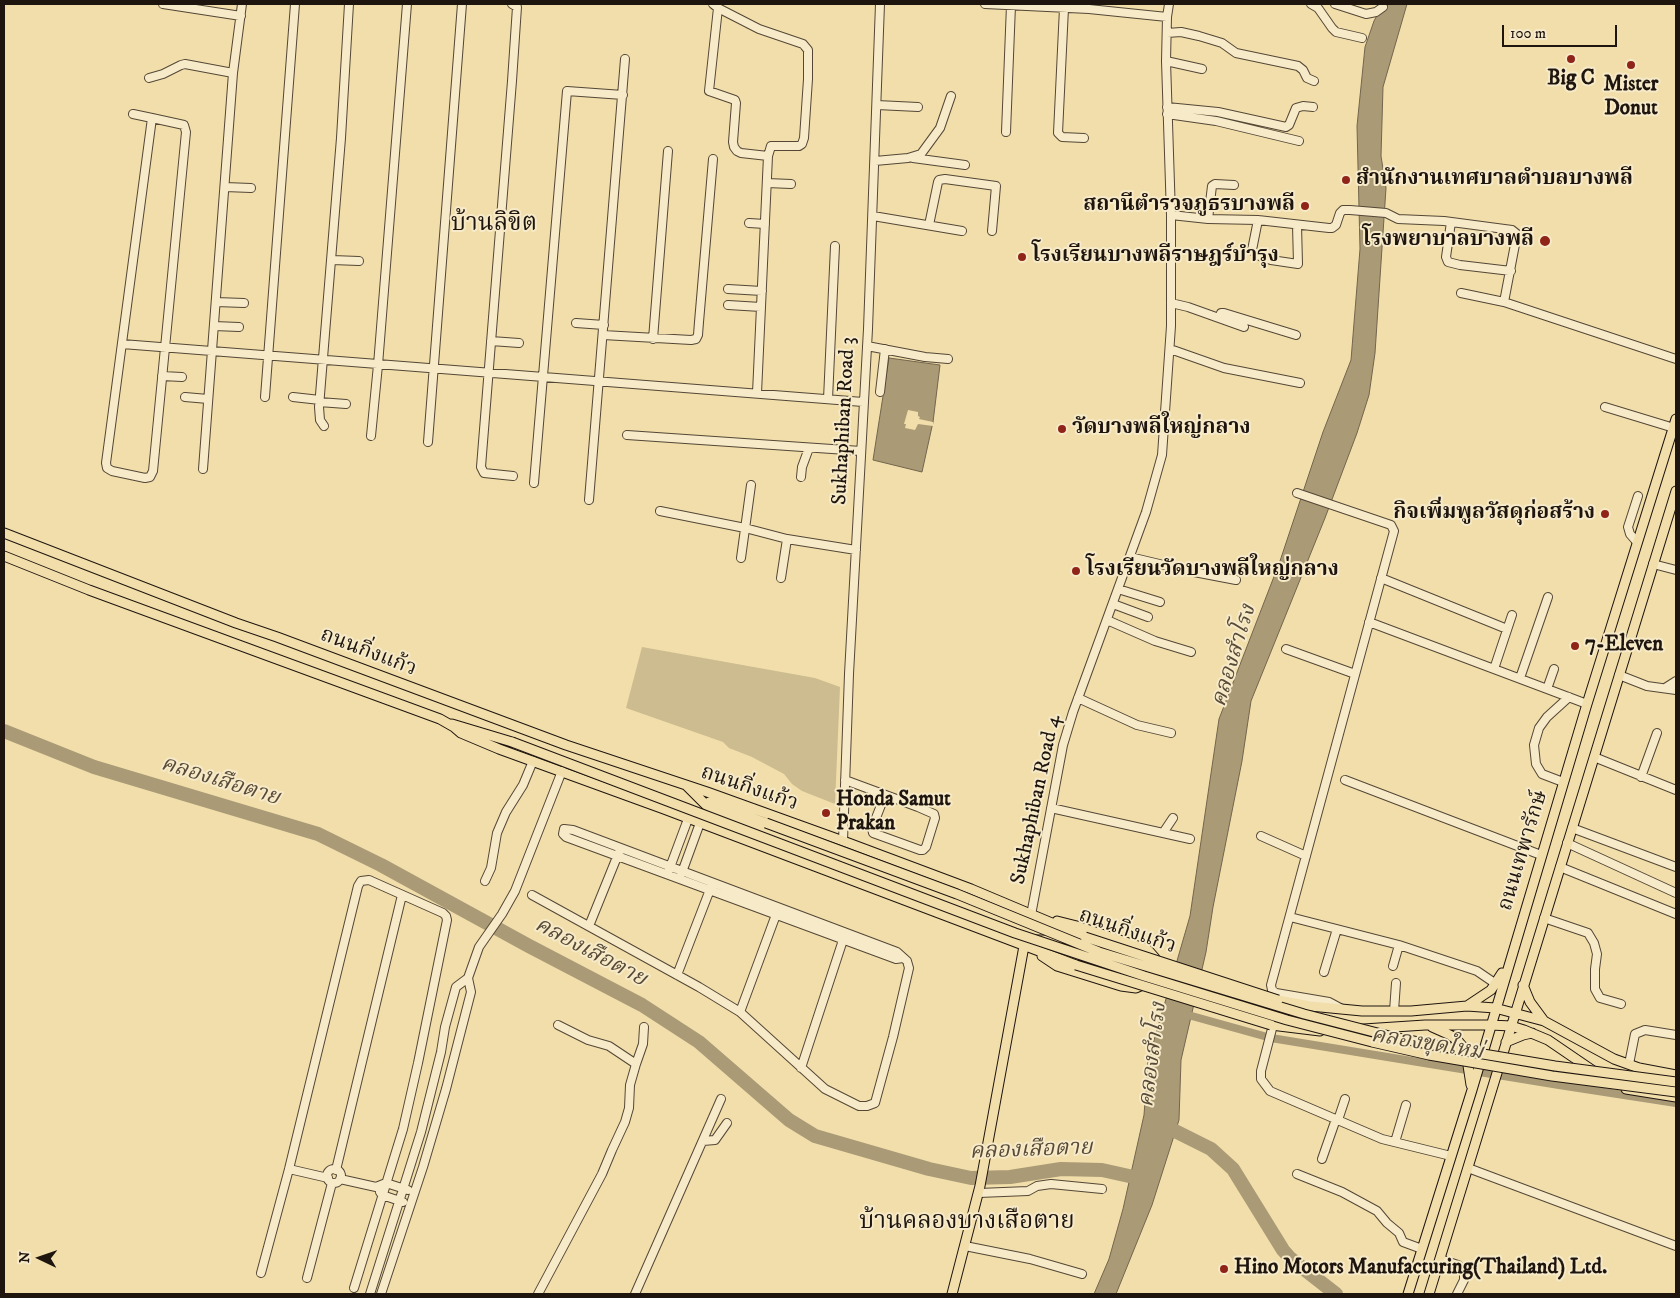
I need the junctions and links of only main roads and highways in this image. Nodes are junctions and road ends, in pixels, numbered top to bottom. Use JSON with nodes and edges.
{"nodes":[{"id":1,"x":1675,"y":423,"type":"edge"},
{"id":2,"x":1676,"y":491,"type":"edge"},
{"id":3,"x":1674,"y":504,"type":"edge"},
{"id":4,"x":4,"y":533,"type":"edge"},
{"id":5,"x":4,"y":556,"type":"edge"},
{"id":6,"x":448,"y":723,"type":"junction"},
{"id":7,"x":686,"y":786,"type":"junction"},
{"id":8,"x":699,"y":798,"type":"junction"},
{"id":9,"x":1044,"y":920,"type":"junction"},
{"id":10,"x":1072,"y":932,"type":"junction"},
{"id":11,"x":1024,"y":946,"type":"junction"},
{"id":12,"x":1037,"y":952,"type":"junction"},
{"id":13,"x":1510,"y":960,"type":"junction"},
{"id":14,"x":1523,"y":984,"type":"junction"},
{"id":15,"x":1467,"y":1006,"type":"junction"},
{"id":16,"x":1495,"y":1008,"type":"junction"},
{"id":17,"x":1515,"y":1012,"type":"junction"},
{"id":18,"x":1544,"y":1021,"type":"junction"},
{"id":19,"x":1491,"y":1024,"type":"junction"},
{"id":20,"x":1424,"y":1025,"type":"junction"},
{"id":21,"x":1511,"y":1026,"type":"junction"},
{"id":22,"x":1533,"y":1033,"type":"junction"},
{"id":23,"x":1506,"y":1042,"type":"junction"},
{"id":24,"x":1676,"y":1075,"type":"edge"},
{"id":25,"x":1676,"y":1082,"type":"edge"},
{"id":26,"x":1472,"y":1090,"type":"junction"},
{"id":27,"x":1676,"y":1092,"type":"edge"},
{"id":28,"x":1676,"y":1097,"type":"edge"},
{"id":29,"x":952,"y":1294,"type":"edge"},
{"id":30,"x":1408,"y":1294,"type":"edge"},
{"id":31,"x":1429,"y":1294,"type":"edge"}],
"edges":[{"from":1,"to":13,"type":"main road","name":"ถนนเทพารักษ์"},
{"from":2,"to":3,"type":"main road","name":"ถนนเทพารักษ์"},
{"from":3,"to":14,"type":"main road","name":"ถนนเทพารักษ์"},
{"from":4,"to":7,"type":"main road","name":"ถนนกิ่งแก้ว"},
{"from":5,"to":6,"type":"main road","name":"ถนนกิ่งแก้ว"},
{"from":6,"to":11,"type":"main road","name":"ถนนกิ่งแก้ว"},
{"from":6,"to":27,"type":"main road","bridge":true},
{"from":7,"to":8,"type":"main road"},
{"from":7,"to":9,"type":"main road","name":"ถนนกิ่งแก้ว"},
{"from":8,"to":10,"type":"main road"},
{"from":8,"to":25,"type":"main road","bridge":true},
{"from":9,"to":10,"type":"main road","name":"ถนนกิ่งแก้ว"},
{"from":9,"to":12,"type":"main road"},
{"from":10,"to":15,"type":"main road","name":"ถนนกิ่งแก้ว","bridge":true},
{"from":11,"to":12,"type":"main road","name":"ถนนกิ่งแก้ว"},
{"from":11,"to":29,"type":"main road"},
{"from":12,"to":20,"type":"main road","name":"ถนนกิ่งแก้ว","bridge":true},
{"from":13,"to":15,"type":"main road"},
{"from":13,"to":16,"type":"main road","name":"ถนนเทพารักษ์"},
{"from":14,"to":17,"type":"main road","name":"ถนนเทพารักษ์"},
{"from":14,"to":18,"type":"main road"},
{"from":15,"to":16,"type":"main road","name":"ถนนกิ่งแก้ว"},
{"from":16,"to":17,"type":"main road","name":"ถนนกิ่งแก้ว"},
{"from":16,"to":19,"type":"main road","name":"ถนนเทพารักษ์"},
{"from":17,"to":18,"type":"main road","name":"ถนนกิ่งแก้ว"},
{"from":17,"to":21,"type":"main road","name":"ถนนเทพารักษ์"},
{"from":18,"to":24,"type":"main road"},
{"from":19,"to":20,"type":"main road","name":"ถนนกิ่งแก้ว"},
{"from":19,"to":21,"type":"main road","name":"ถนนกิ่งแก้ว"},
{"from":19,"to":26,"type":"main road","name":"ถนนเทพารักษ์","bridge":true},
{"from":20,"to":26,"type":"main road"},
{"from":21,"to":22,"type":"main road","name":"ถนนกิ่งแก้ว"},
{"from":21,"to":23,"type":"main road","name":"ถนนเทพารักษ์"},
{"from":22,"to":23,"type":"main road"},
{"from":22,"to":28,"type":"main road","name":"ถนนกิ่งแก้ว","bridge":true},
{"from":23,"to":31,"type":"main road","name":"ถนนเทพารักษ์","bridge":true},
{"from":26,"to":30,"type":"main road","name":"ถนนเทพารักษ์"}]}
